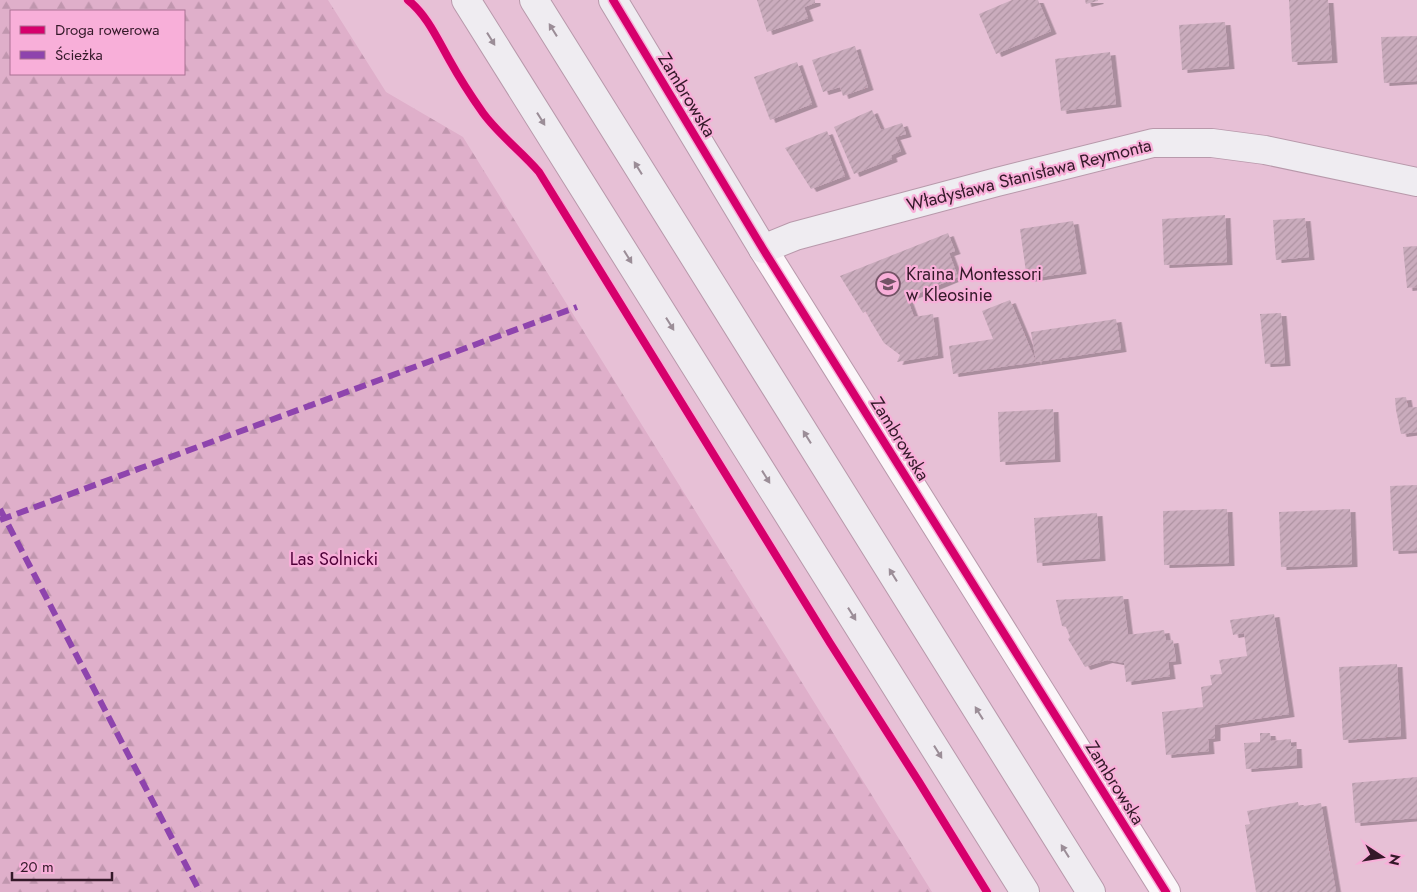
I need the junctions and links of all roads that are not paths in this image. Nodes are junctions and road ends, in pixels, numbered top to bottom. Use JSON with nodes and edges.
{"nodes":[{"id":1,"x":466,"y":0,"type":"edge"},
{"id":2,"x":534,"y":0,"type":"edge"},
{"id":3,"x":613,"y":0,"type":"edge"},
{"id":4,"x":1417,"y":182,"type":"edge"},
{"id":5,"x":763,"y":249,"type":"junction"},
{"id":6,"x":1025,"y":892,"type":"edge"},
{"id":7,"x":1091,"y":892,"type":"edge"},
{"id":8,"x":1166,"y":892,"type":"edge"}],
"edges":[{"from":1,"to":6,"type":"main road","one_way":true},
{"from":7,"to":2,"type":"main road","one_way":true},
{"from":3,"to":5,"type":"main road","name":"Zambrowska"},
{"from":4,"to":5,"type":"main road","name":"Władysława Stanisława Reymonta"},
{"from":5,"to":8,"type":"street","name":"Zambrowska"}]}
